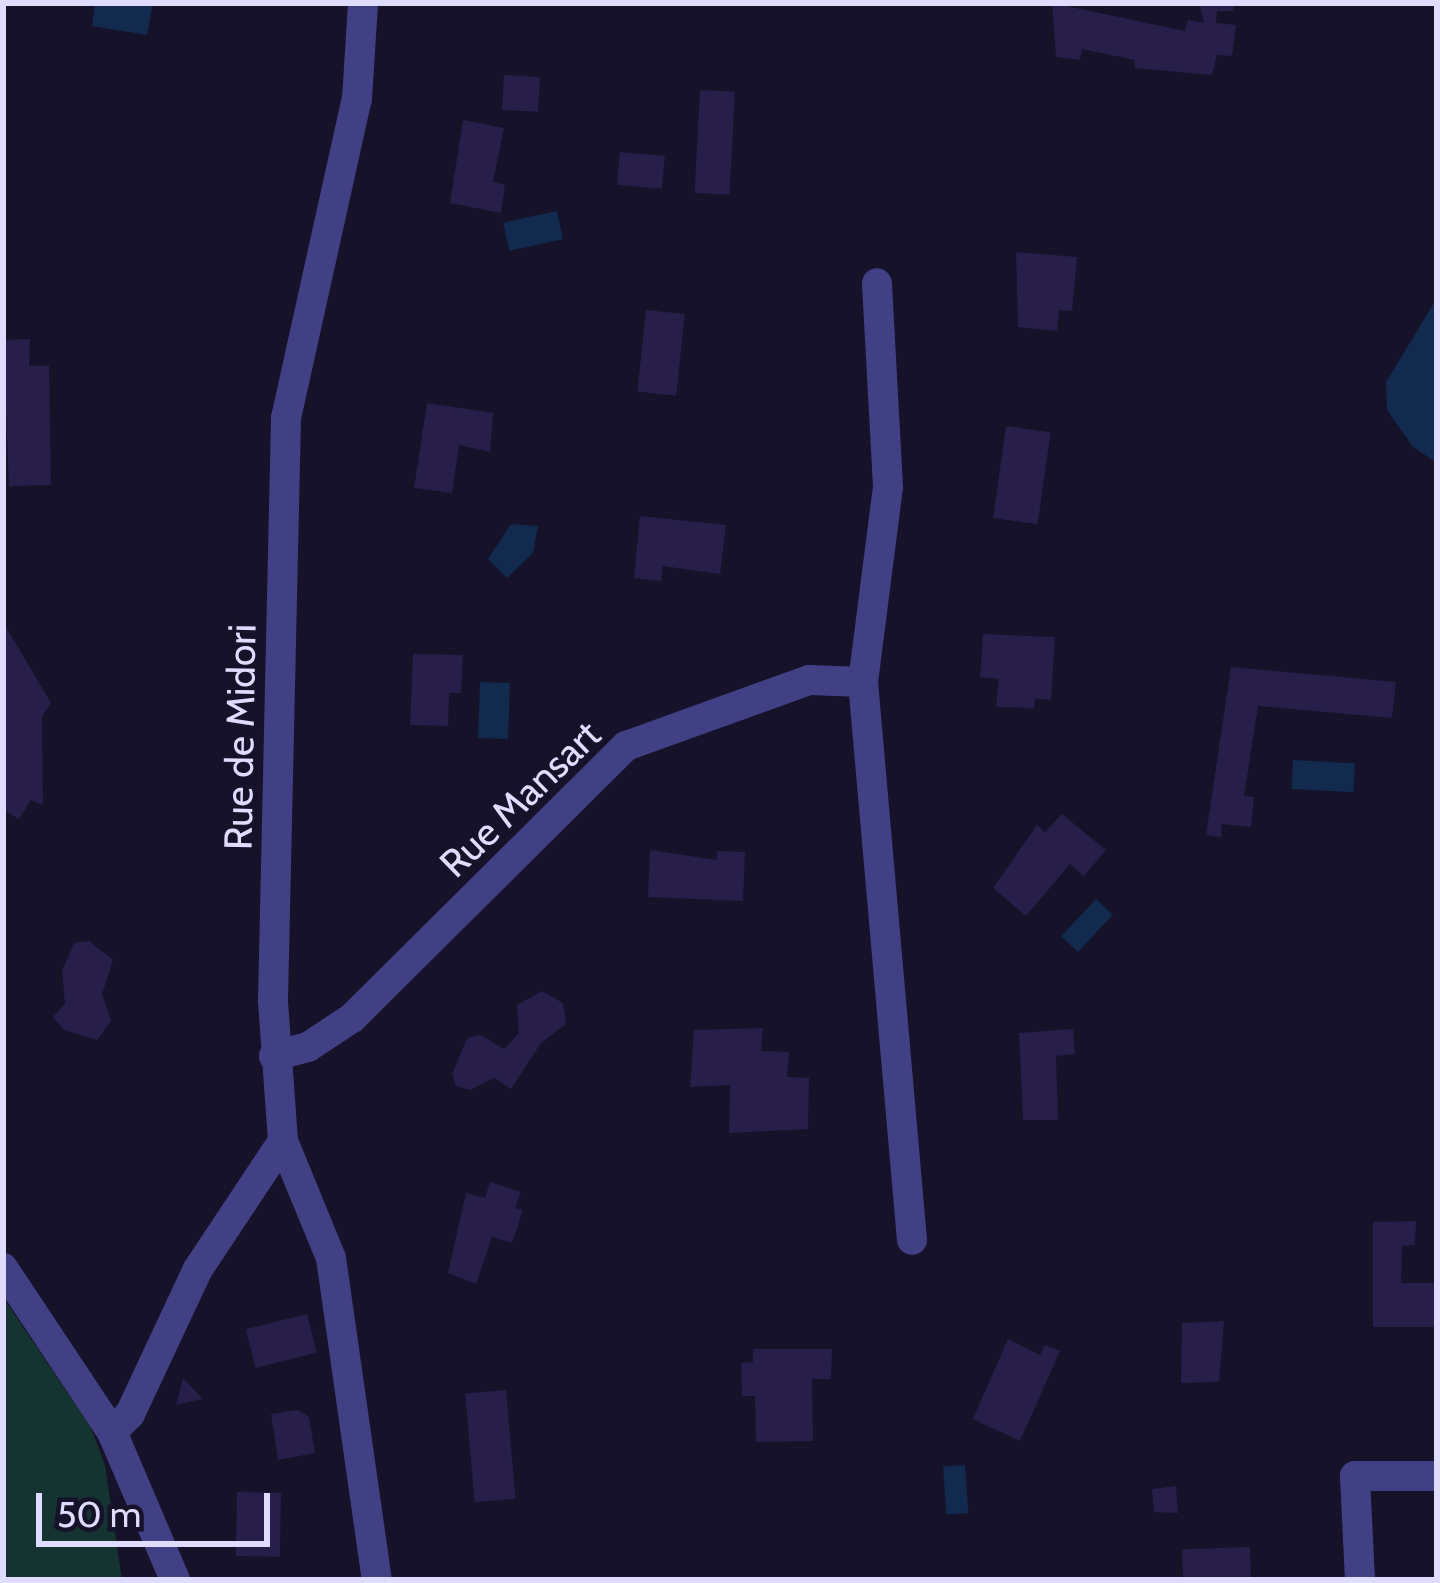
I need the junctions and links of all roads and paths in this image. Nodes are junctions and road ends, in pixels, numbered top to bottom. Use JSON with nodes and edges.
{"nodes":[{"id":1,"x":363,"y":3,"type":"edge"},
{"id":2,"x":877,"y":283,"type":"dead end"},
{"id":3,"x":863,"y":682,"type":"junction"},
{"id":4,"x":274,"y":1056,"type":"junction"},
{"id":5,"x":283,"y":1141,"type":"junction"},
{"id":6,"x":912,"y":1240,"type":"dead end"},
{"id":7,"x":3,"y":1268,"type":"edge"},
{"id":8,"x":112,"y":1432,"type":"junction"},
{"id":9,"x":1437,"y":1476,"type":"edge"},
{"id":10,"x":168,"y":1576,"type":"edge"},
{"id":11,"x":377,"y":1580,"type":"edge"},
{"id":12,"x":1360,"y":1580,"type":"edge"}],
"edges":[{"from":1,"to":4,"type":"street","name":"Rue de Midori"},
{"from":2,"to":3,"type":"street"},
{"from":3,"to":4,"type":"street","name":"Rue Mansart"},
{"from":3,"to":6,"type":"street"},
{"from":4,"to":5,"type":"street","name":"Rue de Midori"},
{"from":5,"to":8,"type":"street"},
{"from":5,"to":11,"type":"street","name":"Rue de Midori"},
{"from":7,"to":8,"type":"street"},
{"from":8,"to":10,"type":"street"},
{"from":9,"to":12,"type":"street"}]}
